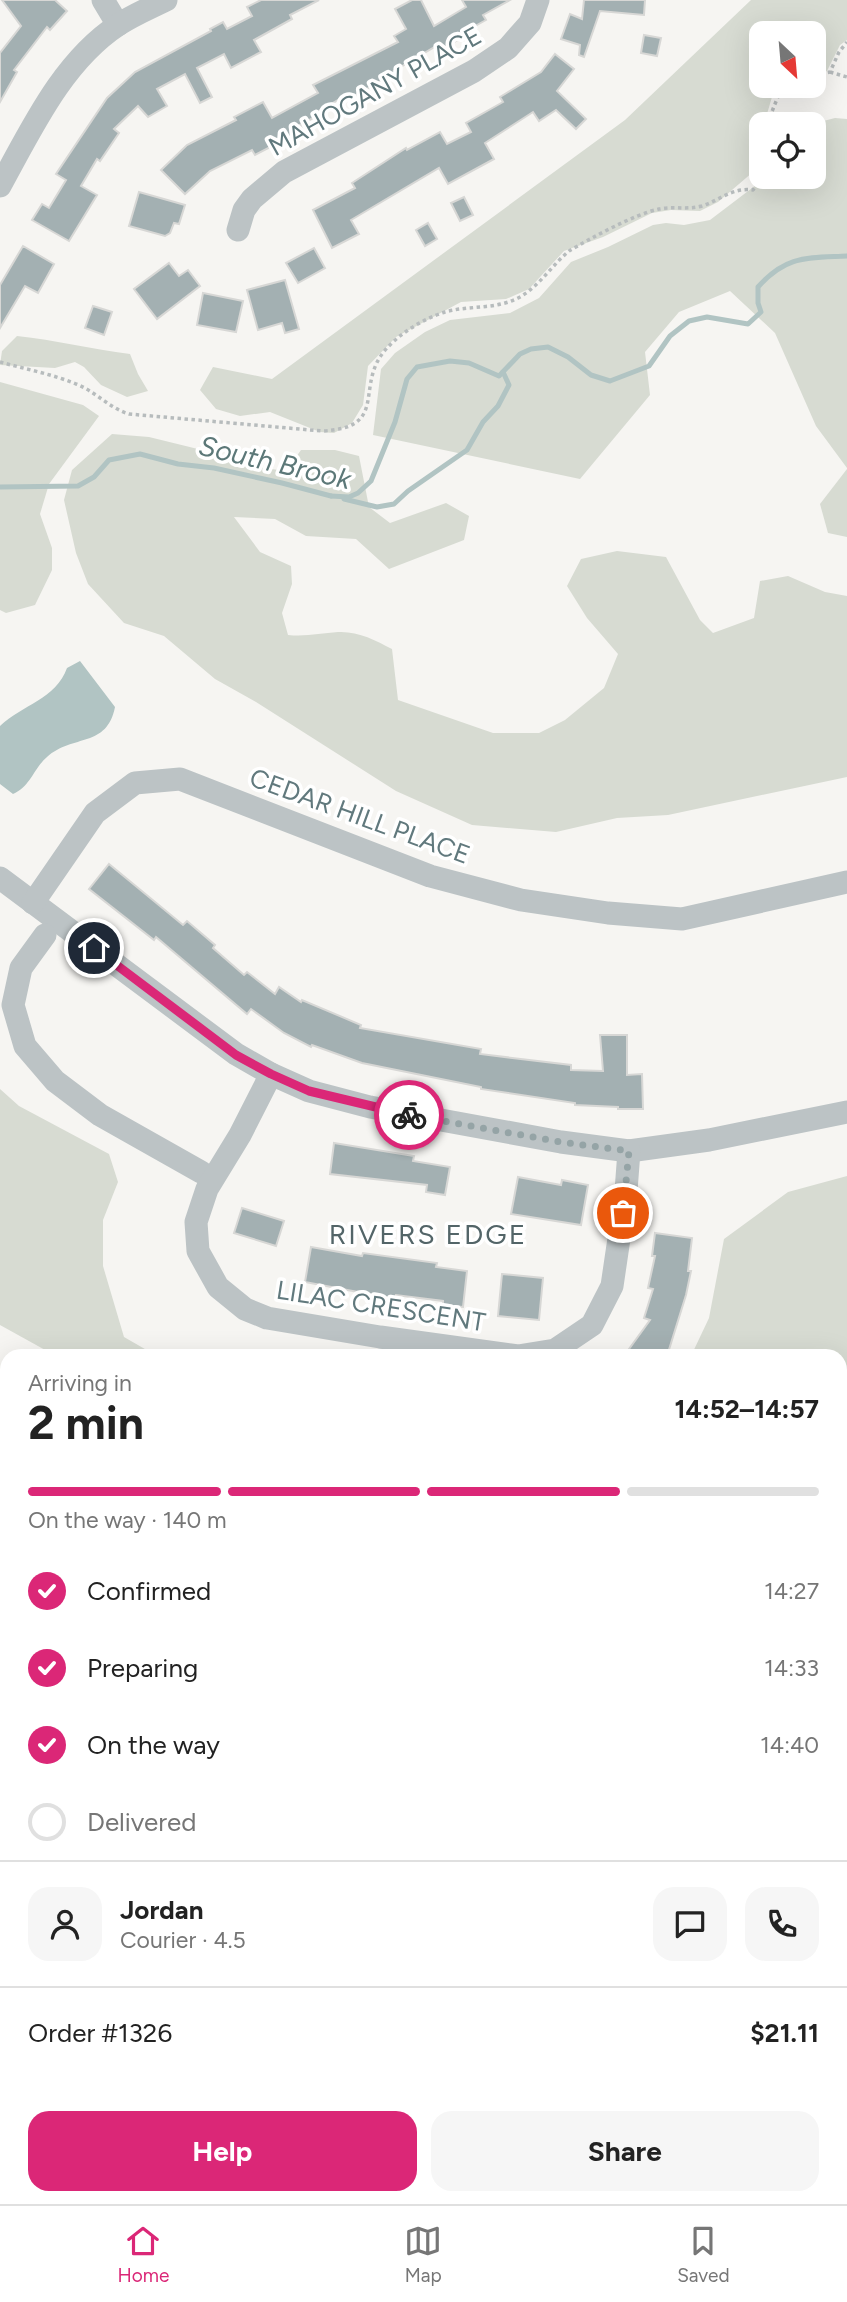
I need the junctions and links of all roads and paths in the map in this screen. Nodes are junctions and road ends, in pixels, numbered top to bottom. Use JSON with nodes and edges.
{"nodes":[{"id":1,"x":103,"y":0,"type":"edge"},
{"id":2,"x":166,"y":0,"type":"edge"},
{"id":3,"x":538,"y":0,"type":"edge"},
{"id":4,"x":118,"y":24,"type":"junction"},
{"id":5,"x":847,"y":42,"type":"edge"},
{"id":6,"x":830,"y":72,"type":"junction"},
{"id":7,"x":826,"y":73,"type":"edge"},
{"id":8,"x":847,"y":78,"type":"edge"},
{"id":9,"x":0,"y":186,"type":"edge"},
{"id":10,"x":754,"y":189,"type":"edge"},
{"id":11,"x":238,"y":230,"type":"dead end"},
{"id":12,"x":0,"y":362,"type":"edge"},
{"id":13,"x":0,"y":878,"type":"edge"},
{"id":14,"x":847,"y":882,"type":"edge"},
{"id":15,"x":33,"y":902,"type":"junction"},
{"id":16,"x":45,"y":935,"type":"dead end"},
{"id":17,"x":271,"y":1074,"type":"junction"},
{"id":18,"x":847,"y":1112,"type":"edge"},
{"id":19,"x":629,"y":1151,"type":"junction"},
{"id":20,"x":201,"y":1172,"type":"dead end"},
{"id":21,"x":468,"y":1349,"type":"edge"},
{"id":22,"x":556,"y":1349,"type":"edge"}],
"edges":[{"from":1,"to":4,"type":"street"},
{"from":2,"to":4,"type":"street"},
{"from":3,"to":11,"type":"street","name":"MAHOGANY PLACE"},
{"from":4,"to":9,"type":"street"},
{"from":5,"to":6,"type":"path"},
{"from":6,"to":7,"type":"path"},
{"from":6,"to":8,"type":"path"},
{"from":10,"to":12,"type":"path"},
{"from":13,"to":15,"type":"street"},
{"from":14,"to":15,"type":"street","name":"CEDAR HILL PLACE"},
{"from":15,"to":17,"type":"street"},
{"from":16,"to":20,"type":"street"},
{"from":17,"to":19,"type":"street"},
{"from":17,"to":21,"type":"street","name":"LILAC CRESCENT"},
{"from":18,"to":19,"type":"street"},
{"from":19,"to":22,"type":"street","name":"LILAC CRESCENT"}]}
